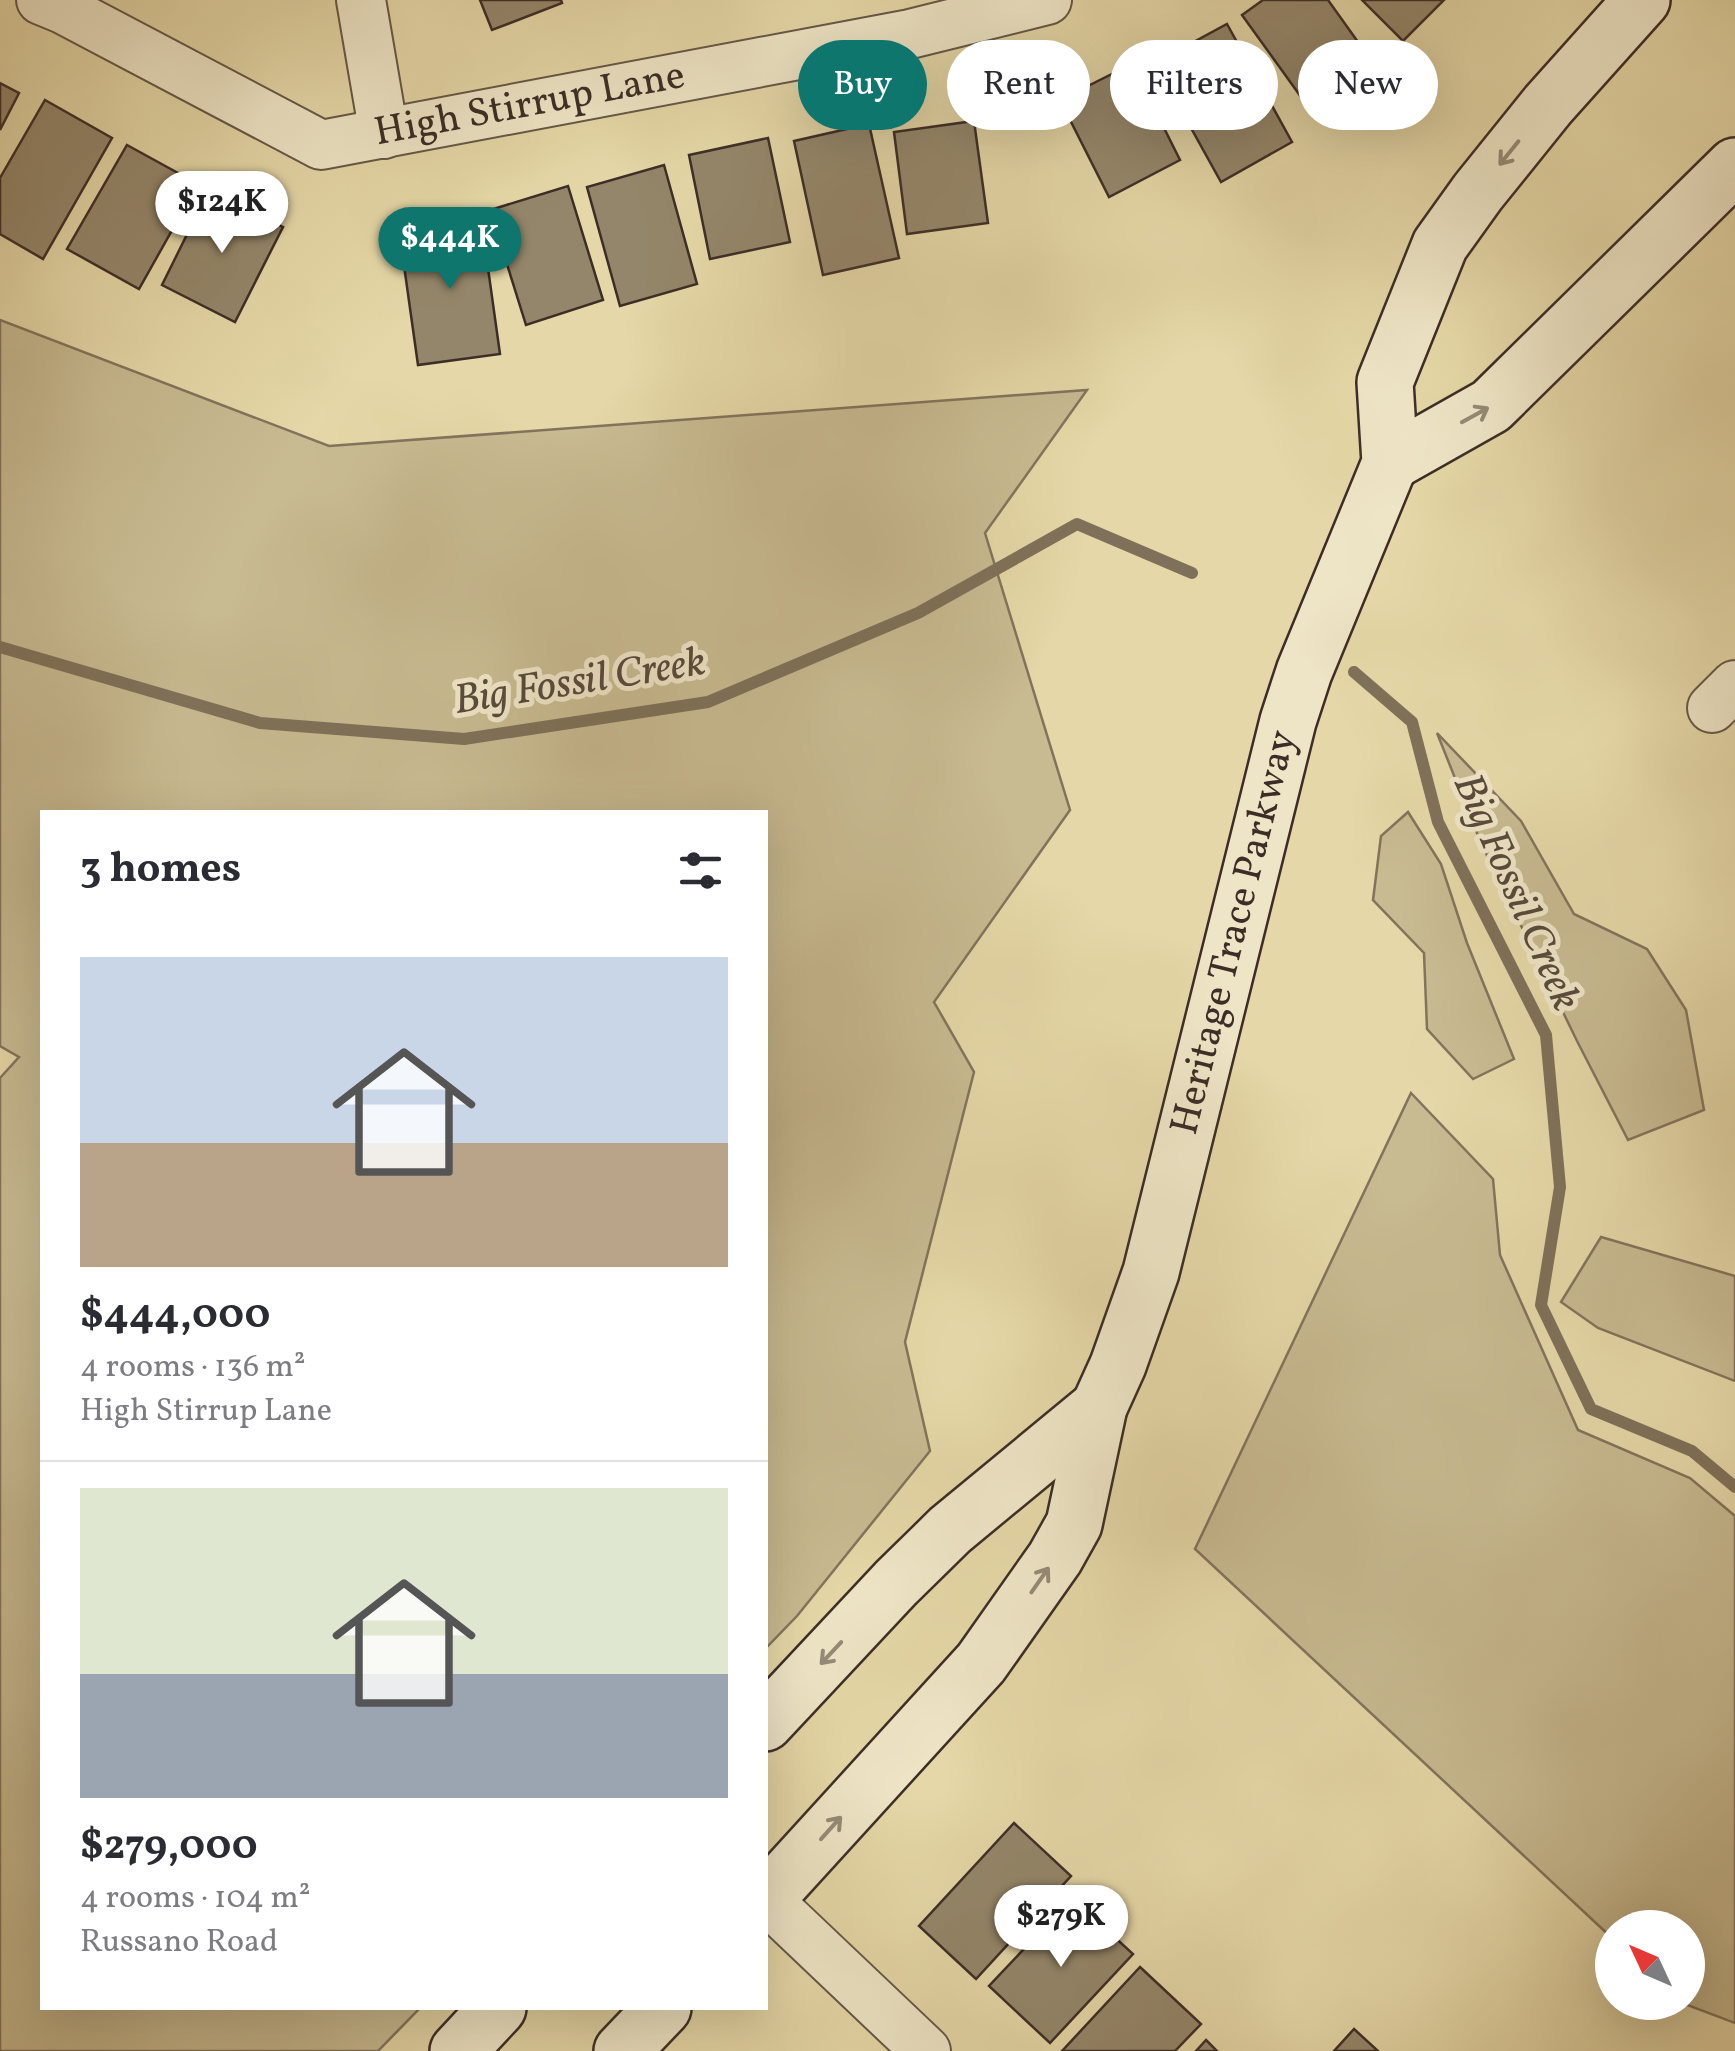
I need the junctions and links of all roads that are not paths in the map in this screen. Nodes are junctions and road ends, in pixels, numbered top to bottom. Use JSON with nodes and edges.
{"nodes":[{"id":1,"x":41,"y":0,"type":"edge"},
{"id":2,"x":362,"y":0,"type":"edge"},
{"id":3,"x":1048,"y":0,"type":"edge"},
{"id":4,"x":1642,"y":0,"type":"edge"},
{"id":5,"x":384,"y":134,"type":"junction"},
{"id":6,"x":1735,"y":166,"type":"edge"},
{"id":7,"x":1390,"y":463,"type":"junction"},
{"id":8,"x":1099,"y":1407,"type":"junction"},
{"id":9,"x":768,"y":1719,"type":"edge"},
{"id":10,"x":768,"y":1898,"type":"edge"},
{"id":11,"x":768,"y":1902,"type":"edge"},
{"id":12,"x":496,"y":2010,"type":"edge"},
{"id":13,"x":662,"y":2010,"type":"edge"},
{"id":14,"x":458,"y":2051,"type":"edge"},
{"id":15,"x":622,"y":2051,"type":"edge"},
{"id":16,"x":926,"y":2051,"type":"edge"}],
"edges":[{"from":1,"to":5,"type":"street","name":"High Stirrup Lane"},
{"from":2,"to":5,"type":"street"},
{"from":3,"to":5,"type":"street","name":"High Stirrup Lane"},
{"from":4,"to":7,"type":"street","name":"Heritage Trace Parkway","one_way":true},
{"from":7,"to":6,"type":"street","one_way":true},
{"from":7,"to":8,"type":"street","name":"Heritage Trace Parkway"},
{"from":8,"to":9,"type":"street","name":"Heritage Trace Parkway","one_way":true},
{"from":10,"to":8,"type":"street","name":"Heritage Trace Parkway","one_way":true},
{"from":11,"to":16,"type":"street"},
{"from":12,"to":14,"type":"street"},
{"from":13,"to":15,"type":"street"}]}
